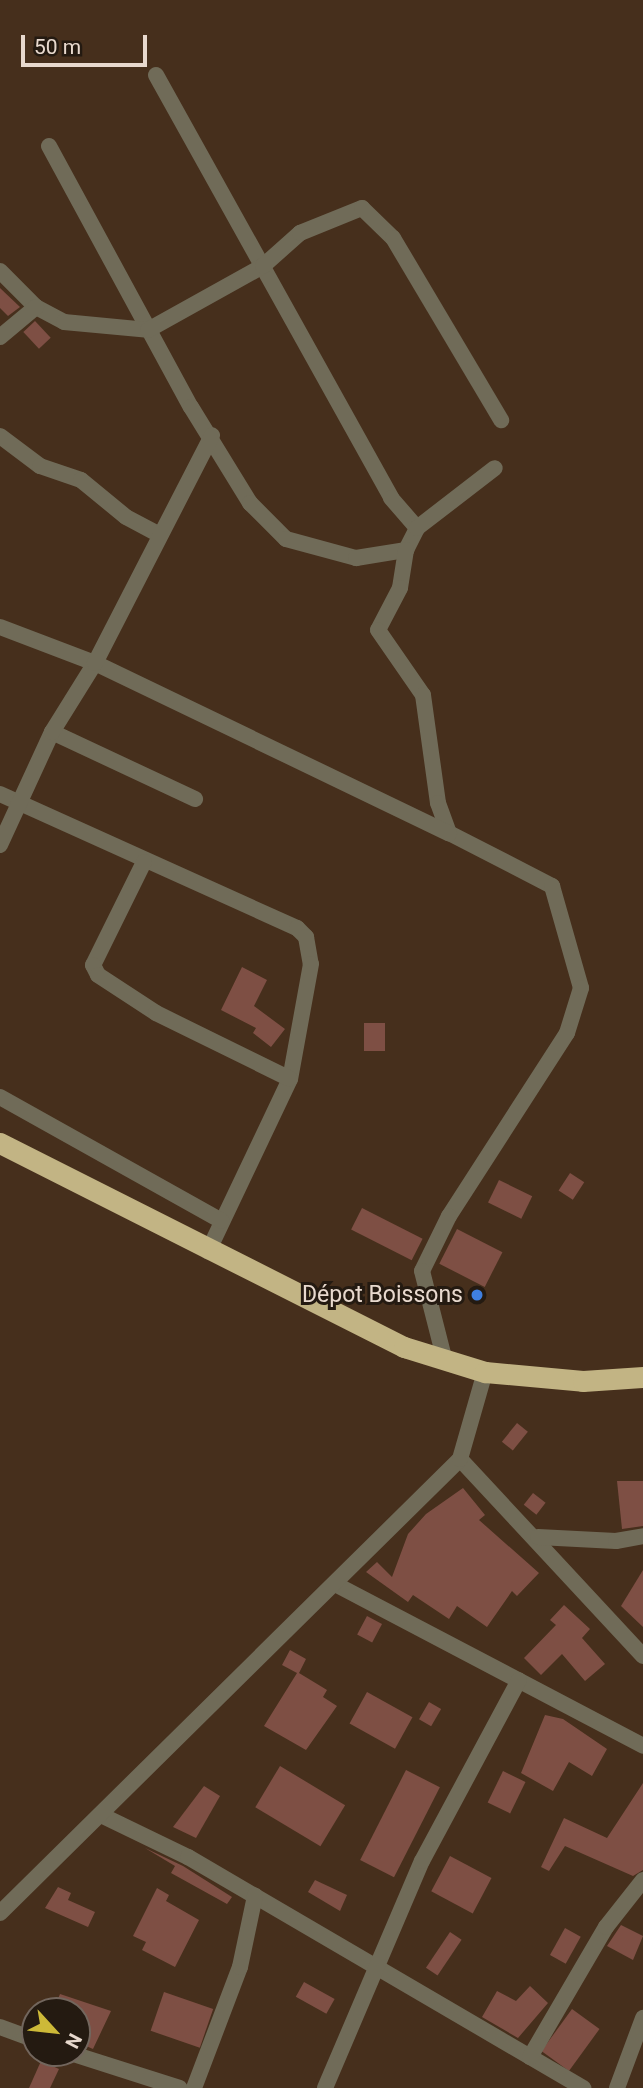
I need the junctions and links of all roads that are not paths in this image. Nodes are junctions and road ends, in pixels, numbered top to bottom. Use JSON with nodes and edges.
{"nodes":[{"id":1,"x":156,"y":75,"type":"dead end"},
{"id":2,"x":49,"y":146,"type":"dead end"},
{"id":3,"x":263,"y":266,"type":"junction"},
{"id":4,"x":0,"y":271,"type":"edge"},
{"id":5,"x":36,"y":307,"type":"junction"},
{"id":6,"x":148,"y":330,"type":"junction"},
{"id":7,"x":0,"y":337,"type":"edge"},
{"id":8,"x":502,"y":420,"type":"dead end"},
{"id":9,"x":212,"y":435,"type":"junction"},
{"id":10,"x":1,"y":439,"type":"edge"},
{"id":11,"x":495,"y":468,"type":"dead end"},
{"id":12,"x":417,"y":528,"type":"junction"},
{"id":13,"x":158,"y":534,"type":"junction"},
{"id":14,"x":406,"y":550,"type":"junction"},
{"id":15,"x":0,"y":627,"type":"edge"},
{"id":16,"x":95,"y":663,"type":"junction"},
{"id":17,"x":52,"y":732,"type":"junction"},
{"id":18,"x":0,"y":794,"type":"edge"},
{"id":19,"x":195,"y":799,"type":"dead end"},
{"id":20,"x":21,"y":804,"type":"junction"},
{"id":21,"x":449,"y":833,"type":"junction"},
{"id":22,"x":0,"y":845,"type":"edge"},
{"id":23,"x":144,"y":862,"type":"junction"},
{"id":24,"x":290,"y":1079,"type":"junction"},
{"id":25,"x":0,"y":1097,"type":"edge"},
{"id":26,"x":0,"y":1143,"type":"edge"},
{"id":27,"x":222,"y":1221,"type":"junction"},
{"id":28,"x":208,"y":1252,"type":"junction"},
{"id":29,"x":445,"y":1361,"type":"junction"},
{"id":30,"x":485,"y":1372,"type":"junction"},
{"id":31,"x":643,"y":1377,"type":"edge"},
{"id":32,"x":460,"y":1459,"type":"junction"},
{"id":33,"x":643,"y":1536,"type":"edge"},
{"id":34,"x":538,"y":1537,"type":"junction"},
{"id":35,"x":335,"y":1584,"type":"junction"},
{"id":36,"x":643,"y":1656,"type":"edge"},
{"id":37,"x":519,"y":1680,"type":"junction"},
{"id":38,"x":642,"y":1744,"type":"edge"},
{"id":39,"x":102,"y":1815,"type":"junction"},
{"id":40,"x":643,"y":1880,"type":"edge"},
{"id":41,"x":255,"y":1896,"type":"junction"},
{"id":42,"x":0,"y":1913,"type":"edge"},
{"id":43,"x":378,"y":1968,"type":"junction"},
{"id":44,"x":643,"y":2018,"type":"edge"},
{"id":45,"x":0,"y":2027,"type":"edge"},
{"id":46,"x":21,"y":2035,"type":"edge"},
{"id":47,"x":530,"y":2057,"type":"junction"},
{"id":48,"x":91,"y":2060,"type":"edge"},
{"id":49,"x":180,"y":2088,"type":"edge"},
{"id":50,"x":194,"y":2088,"type":"edge"},
{"id":51,"x":325,"y":2088,"type":"edge"},
{"id":52,"x":583,"y":2088,"type":"edge"},
{"id":53,"x":617,"y":2088,"type":"edge"}],
"edges":[{"from":1,"to":3,"type":"street"},
{"from":2,"to":6,"type":"street"},
{"from":3,"to":6,"type":"street"},
{"from":3,"to":8,"type":"street"},
{"from":3,"to":12,"type":"street"},
{"from":4,"to":5,"type":"street"},
{"from":5,"to":6,"type":"street"},
{"from":5,"to":7,"type":"street"},
{"from":6,"to":9,"type":"street"},
{"from":9,"to":13,"type":"street"},
{"from":9,"to":14,"type":"street"},
{"from":10,"to":13,"type":"street"},
{"from":11,"to":12,"type":"street"},
{"from":12,"to":14,"type":"street"},
{"from":13,"to":16,"type":"street"},
{"from":14,"to":21,"type":"street"},
{"from":15,"to":16,"type":"street"},
{"from":16,"to":17,"type":"street"},
{"from":16,"to":21,"type":"street"},
{"from":17,"to":19,"type":"street"},
{"from":17,"to":20,"type":"street"},
{"from":18,"to":20,"type":"street"},
{"from":20,"to":22,"type":"street"},
{"from":20,"to":23,"type":"street"},
{"from":21,"to":29,"type":"street"},
{"from":23,"to":24,"type":"street"},
{"from":23,"to":24,"type":"street"},
{"from":24,"to":27,"type":"street"},
{"from":25,"to":27,"type":"street"},
{"from":26,"to":28,"type":"highway"},
{"from":27,"to":28,"type":"street"},
{"from":28,"to":29,"type":"highway"},
{"from":29,"to":30,"type":"highway"},
{"from":30,"to":31,"type":"highway"},
{"from":30,"to":32,"type":"street"},
{"from":32,"to":34,"type":"street"},
{"from":32,"to":35,"type":"street"},
{"from":33,"to":34,"type":"street"},
{"from":34,"to":36,"type":"street"},
{"from":35,"to":37,"type":"street"},
{"from":35,"to":39,"type":"street"},
{"from":37,"to":38,"type":"street"},
{"from":37,"to":43,"type":"street"},
{"from":39,"to":41,"type":"street"},
{"from":39,"to":42,"type":"street"},
{"from":40,"to":47,"type":"street"},
{"from":41,"to":43,"type":"street"},
{"from":41,"to":50,"type":"street"},
{"from":43,"to":47,"type":"street"},
{"from":43,"to":51,"type":"street"},
{"from":44,"to":53,"type":"street"},
{"from":45,"to":46,"type":"street"},
{"from":47,"to":52,"type":"street"},
{"from":48,"to":49,"type":"street"}]}
